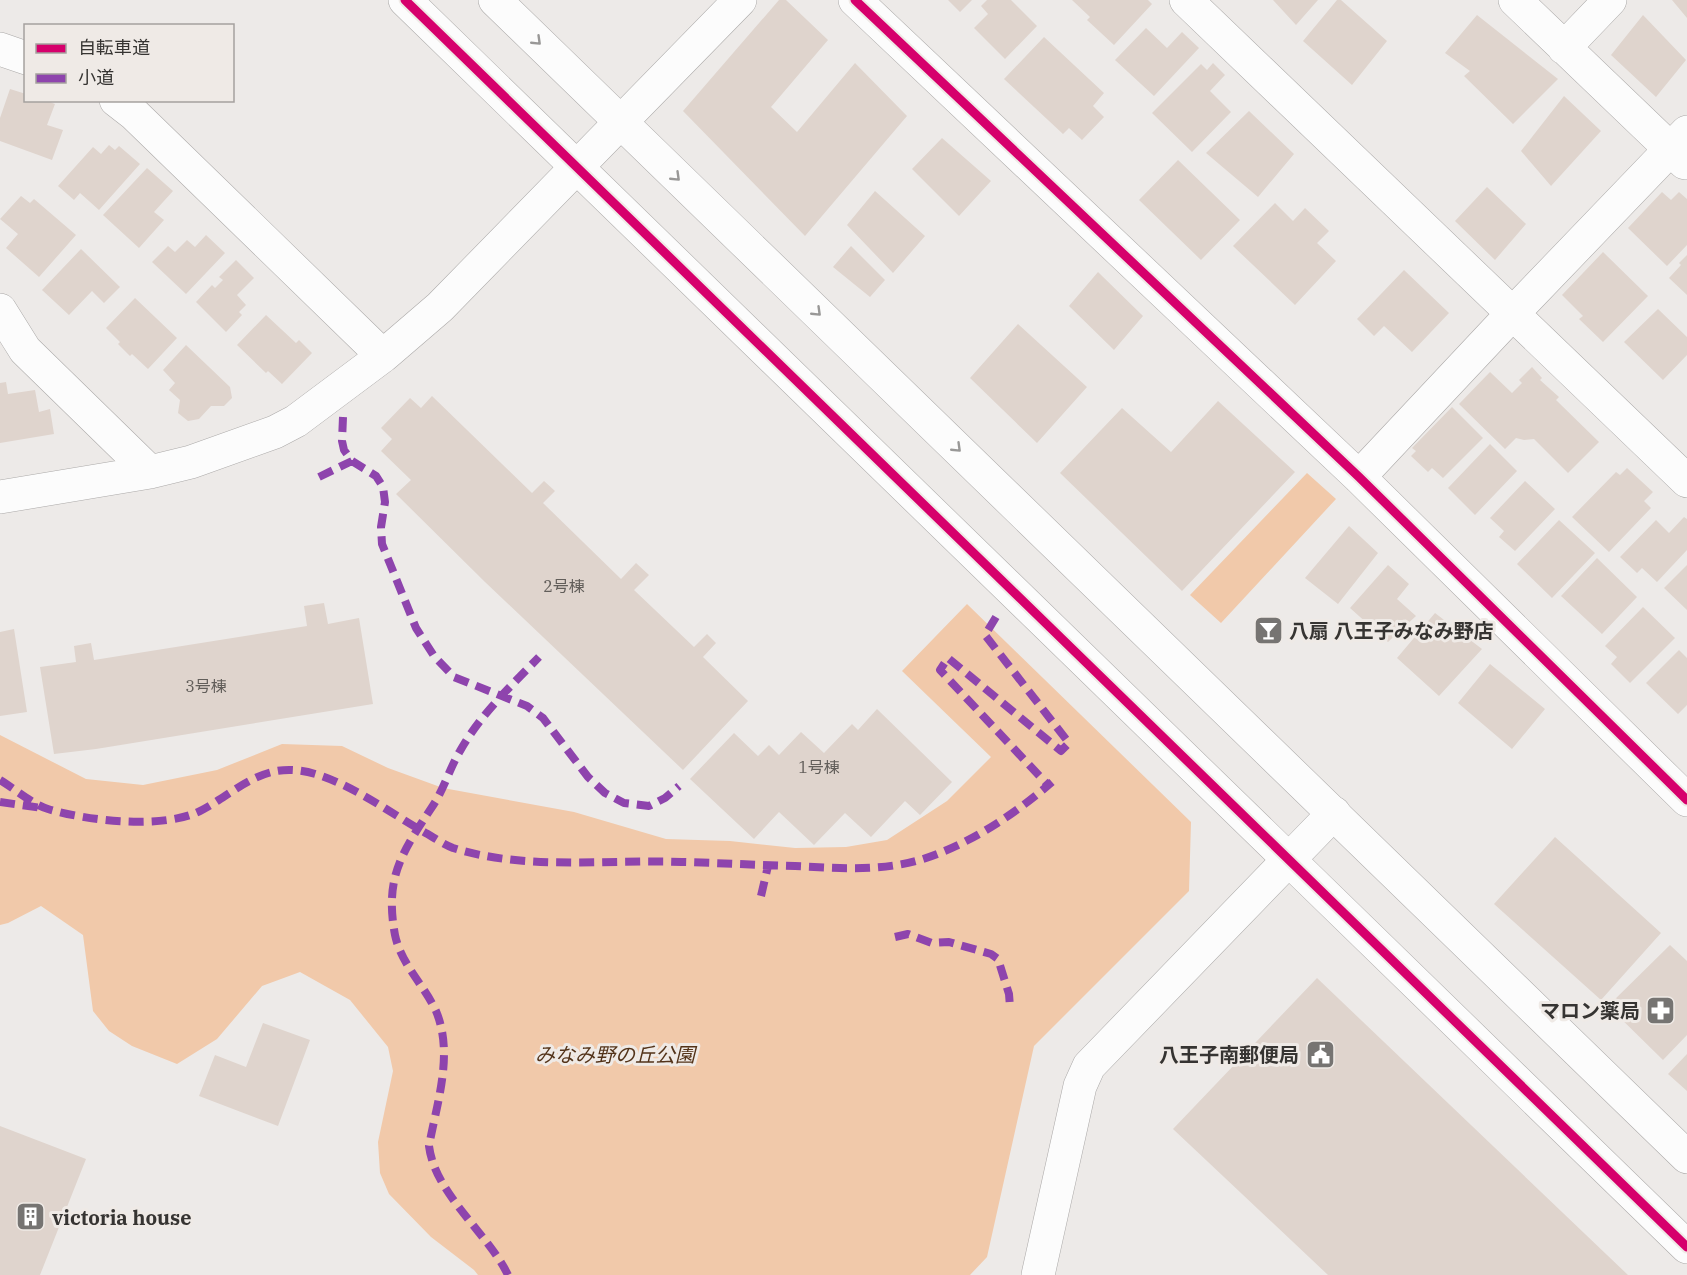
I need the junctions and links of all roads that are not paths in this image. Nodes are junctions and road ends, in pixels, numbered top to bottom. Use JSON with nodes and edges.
{"nodes":[{"id":1,"x":405,"y":0,"type":"edge"},
{"id":2,"x":495,"y":0,"type":"edge"},
{"id":3,"x":740,"y":0,"type":"edge"},
{"id":4,"x":855,"y":0,"type":"edge"},
{"id":5,"x":1186,"y":0,"type":"edge"},
{"id":6,"x":1515,"y":0,"type":"edge"},
{"id":7,"x":1610,"y":0,"type":"edge"},
{"id":8,"x":1564,"y":48,"type":"junction"},
{"id":9,"x":0,"y":49,"type":"edge"},
{"id":10,"x":24,"y":57,"type":"edge"},
{"id":11,"x":119,"y":102,"type":"edge"},
{"id":12,"x":621,"y":123,"type":"junction"},
{"id":13,"x":1682,"y":148,"type":"edge"},
{"id":14,"x":577,"y":167,"type":"junction"},
{"id":15,"x":0,"y":310,"type":"edge"},
{"id":16,"x":1513,"y":313,"type":"junction"},
{"id":17,"x":383,"y":356,"type":"junction"},
{"id":18,"x":150,"y":472,"type":"junction"},
{"id":19,"x":1359,"y":477,"type":"junction"},
{"id":20,"x":1687,"y":481,"type":"edge"},
{"id":21,"x":0,"y":497,"type":"edge"},
{"id":22,"x":1687,"y":800,"type":"edge"},
{"id":23,"x":1334,"y":813,"type":"junction"},
{"id":24,"x":1288,"y":859,"type":"junction"},
{"id":25,"x":1687,"y":1157,"type":"edge"},
{"id":26,"x":1687,"y":1247,"type":"edge"},
{"id":27,"x":1038,"y":1275,"type":"edge"}],
"edges":[{"from":1,"to":14,"type":"street"},
{"from":2,"to":12,"type":"street","one_way":true},
{"from":3,"to":12,"type":"street"},
{"from":4,"to":19,"type":"street"},
{"from":5,"to":16,"type":"street"},
{"from":6,"to":8,"type":"street"},
{"from":7,"to":8,"type":"street"},
{"from":8,"to":13,"type":"street"},
{"from":9,"to":10,"type":"street"},
{"from":11,"to":17,"type":"street"},
{"from":12,"to":14,"type":"street"},
{"from":12,"to":23,"type":"street","one_way":true},
{"from":13,"to":16,"type":"street"},
{"from":14,"to":17,"type":"street"},
{"from":14,"to":24,"type":"street"},
{"from":15,"to":18,"type":"street"},
{"from":16,"to":19,"type":"street"},
{"from":16,"to":20,"type":"street"},
{"from":17,"to":18,"type":"street"},
{"from":18,"to":21,"type":"street"},
{"from":19,"to":22,"type":"street"},
{"from":23,"to":24,"type":"street"},
{"from":23,"to":25,"type":"street"},
{"from":24,"to":26,"type":"street"},
{"from":24,"to":27,"type":"street"}]}
